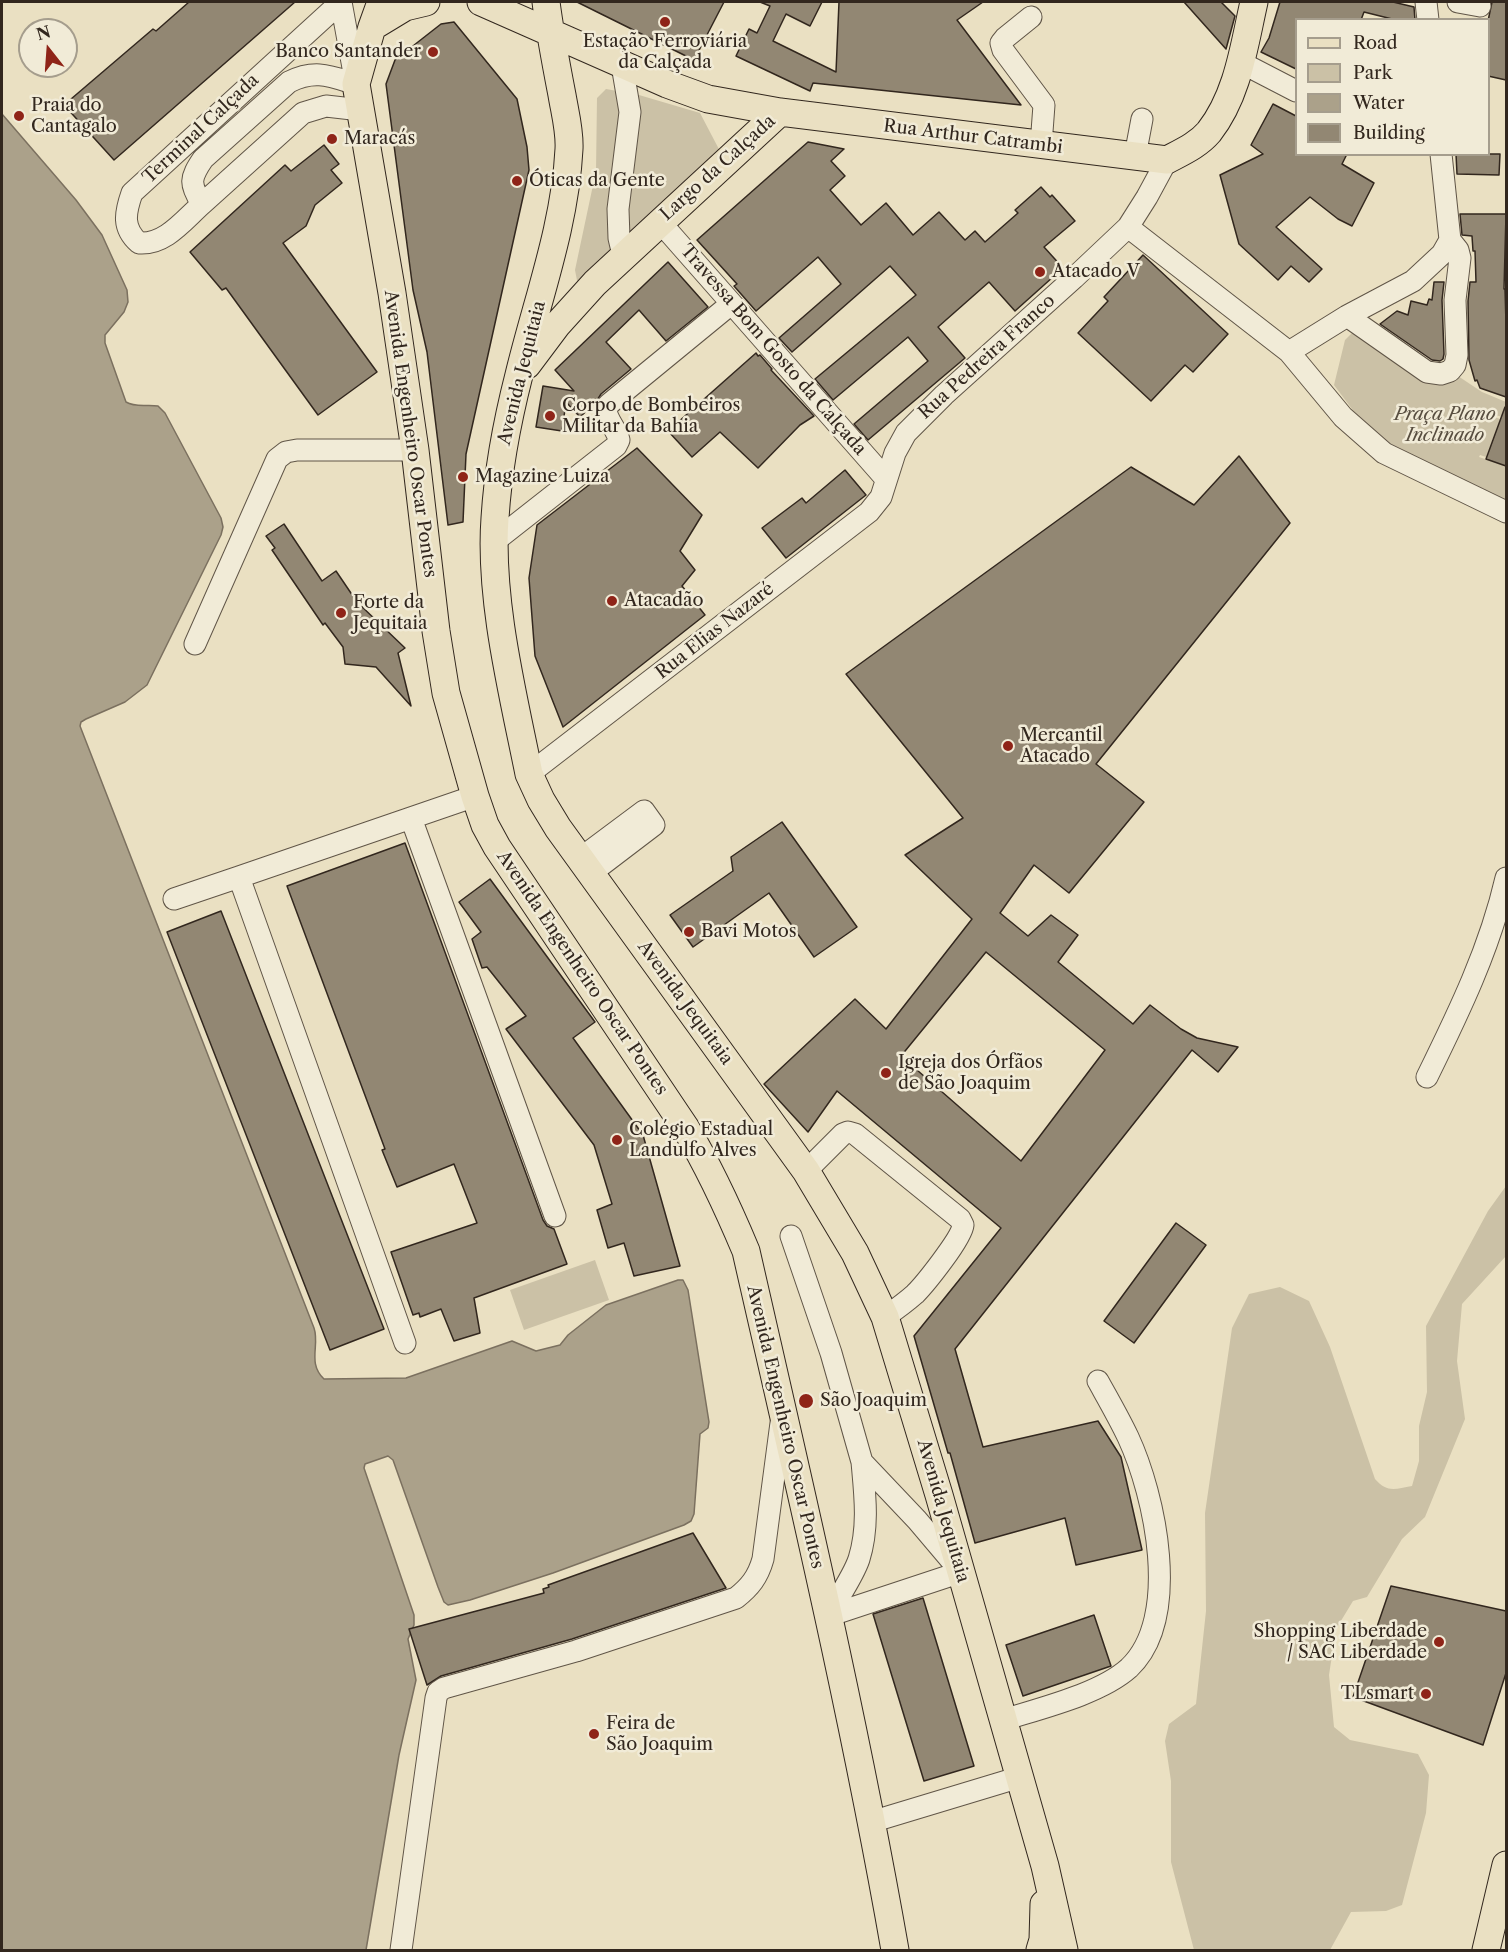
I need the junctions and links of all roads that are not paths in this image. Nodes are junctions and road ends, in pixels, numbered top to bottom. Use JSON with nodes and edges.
{"nodes":[{"id":1,"x":341,"y":2,"type":"edge"},
{"id":2,"x":426,"y":2,"type":"edge"},
{"id":3,"x":481,"y":2,"type":"edge"},
{"id":4,"x":546,"y":2,"type":"edge"},
{"id":5,"x":1254,"y":2,"type":"edge"},
{"id":6,"x":1426,"y":2,"type":"edge"},
{"id":7,"x":1458,"y":2,"type":"edge"},
{"id":8,"x":1480,"y":6,"type":"dead end"},
{"id":9,"x":377,"y":9,"type":"edge"},
{"id":10,"x":1031,"y":17,"type":"dead end"},
{"id":11,"x":1428,"y":18,"type":"edge"},
{"id":12,"x":550,"y":33,"type":"junction"},
{"id":13,"x":1240,"y":62,"type":"junction"},
{"id":14,"x":622,"y":65,"type":"junction"},
{"id":15,"x":356,"y":84,"type":"junction"},
{"id":16,"x":1295,"y":90,"type":"edge"},
{"id":17,"x":361,"y":110,"type":"junction"},
{"id":18,"x":780,"y":112,"type":"junction"},
{"id":19,"x":1142,"y":119,"type":"dead end"},
{"id":20,"x":1041,"y":145,"type":"junction"},
{"id":21,"x":1135,"y":156,"type":"junction"},
{"id":22,"x":1441,"y":156,"type":"edge"},
{"id":23,"x":1167,"y":160,"type":"junction"},
{"id":24,"x":201,"y":204,"type":"junction"},
{"id":25,"x":660,"y":222,"type":"junction"},
{"id":26,"x":1128,"y":227,"type":"junction"},
{"id":27,"x":1450,"y":240,"type":"junction"},
{"id":28,"x":623,"y":255,"type":"junction"},
{"id":29,"x":731,"y":304,"type":"junction"},
{"id":30,"x":1347,"y":316,"type":"junction"},
{"id":31,"x":1289,"y":352,"type":"junction"},
{"id":32,"x":519,"y":375,"type":"junction"},
{"id":33,"x":414,"y":450,"type":"junction"},
{"id":34,"x":886,"y":478,"type":"junction"},
{"id":35,"x":1506,"y":512,"type":"edge"},
{"id":36,"x":495,"y":542,"type":"junction"},
{"id":37,"x":195,"y":644,"type":"dead end"},
{"id":38,"x":530,"y":774,"type":"junction"},
{"id":39,"x":475,"y":796,"type":"junction"},
{"id":40,"x":411,"y":818,"type":"junction"},
{"id":41,"x":649,"y":818,"type":"dead end"},
{"id":42,"x":586,"y":866,"type":"junction"},
{"id":43,"x":239,"y":877,"type":"junction"},
{"id":44,"x":1506,"y":878,"type":"edge"},
{"id":45,"x":174,"y":899,"type":"dead end"},
{"id":46,"x":1427,"y":1077,"type":"dead end"},
{"id":47,"x":806,"y":1171,"type":"junction"},
{"id":48,"x":555,"y":1216,"type":"dead end"},
{"id":49,"x":791,"y":1236,"type":"dead end"},
{"id":50,"x":885,"y":1317,"type":"junction"},
{"id":51,"x":405,"y":1343,"type":"dead end"},
{"id":52,"x":1098,"y":1381,"type":"dead end"},
{"id":53,"x":782,"y":1413,"type":"junction"},
{"id":54,"x":861,"y":1462,"type":"junction"},
{"id":55,"x":961,"y":1572,"type":"junction"},
{"id":56,"x":828,"y":1616,"type":"junction"},
{"id":57,"x":1003,"y":1720,"type":"junction"},
{"id":58,"x":1020,"y":1777,"type":"junction"},
{"id":59,"x":871,"y":1822,"type":"junction"},
{"id":60,"x":1045,"y":1866,"type":"junction"},
{"id":61,"x":1505,"y":1875,"type":"edge"},
{"id":62,"x":893,"y":1938,"type":"edge"},
{"id":63,"x":400,"y":1950,"type":"edge"},
{"id":64,"x":909,"y":1950,"type":"edge"},
{"id":65,"x":1040,"y":1950,"type":"edge"},
{"id":66,"x":1064,"y":1950,"type":"edge"},
{"id":67,"x":1486,"y":1950,"type":"edge"}],
"edges":[{"from":1,"to":15,"type":"street"},
{"from":1,"to":24,"type":"street","name":"Terminal Calçada"},
{"from":2,"to":9,"type":"main road"},
{"from":3,"to":12,"type":"main road","name":"Largo da Calçada"},
{"from":4,"to":12,"type":"main road"},
{"from":5,"to":13,"type":"main road"},
{"from":6,"to":11,"type":"street"},
{"from":7,"to":8,"type":"street"},
{"from":9,"to":15,"type":"main road"},
{"from":10,"to":20,"type":"street"},
{"from":12,"to":14,"type":"main road","name":"Largo da Calçada"},
{"from":12,"to":32,"type":"main road","name":"Avenida Jequitaia"},
{"from":13,"to":16,"type":"street"},
{"from":13,"to":23,"type":"main road"},
{"from":14,"to":18,"type":"main road","name":"Largo da Calçada"},
{"from":14,"to":28,"type":"street"},
{"from":15,"to":17,"type":"main road","name":"Avenida Engenheiro Oscar Pontes"},
{"from":15,"to":24,"type":"street","name":"Terminal Calçada"},
{"from":17,"to":24,"type":"street","name":"Terminal Calçada"},
{"from":17,"to":33,"type":"main road","name":"Avenida Engenheiro Oscar Pontes"},
{"from":18,"to":20,"type":"main road","name":"Rua Arthur Catrambi"},
{"from":18,"to":25,"type":"main road","name":"Largo da Calçada"},
{"from":19,"to":21,"type":"street"},
{"from":20,"to":21,"type":"main road","name":"Rua Arthur Catrambi"},
{"from":21,"to":23,"type":"main road","name":"Rua Arthur Catrambi"},
{"from":22,"to":27,"type":"street"},
{"from":23,"to":26,"type":"street","name":"Rua Pedreira Franco"},
{"from":25,"to":28,"type":"main road","name":"Largo da Calçada"},
{"from":25,"to":29,"type":"street","name":"Travessa Bom Gosto da Calçada"},
{"from":26,"to":31,"type":"street"},
{"from":26,"to":34,"type":"street","name":"Rua Pedreira Franco"},
{"from":27,"to":30,"type":"street"},
{"from":27,"to":30,"type":"street"},
{"from":28,"to":32,"type":"main road","name":"Largo da Calçada"},
{"from":29,"to":34,"type":"street","name":"Travessa Bom Gosto da Calçada"},
{"from":29,"to":36,"type":"street"},
{"from":30,"to":31,"type":"street"},
{"from":31,"to":35,"type":"street"},
{"from":32,"to":36,"type":"main road","name":"Avenida Jequitaia"},
{"from":33,"to":37,"type":"street"},
{"from":33,"to":39,"type":"main road","name":"Avenida Engenheiro Oscar Pontes"},
{"from":34,"to":38,"type":"street","name":"Rua Elias Nazaré"},
{"from":36,"to":38,"type":"main road","name":"Avenida Jequitaia"},
{"from":38,"to":42,"type":"main road","name":"Avenida Jequitaia"},
{"from":39,"to":40,"type":"street"},
{"from":39,"to":53,"type":"main road","name":"Avenida Engenheiro Oscar Pontes"},
{"from":40,"to":43,"type":"street"},
{"from":40,"to":48,"type":"street"},
{"from":41,"to":42,"type":"street"},
{"from":42,"to":47,"type":"main road","name":"Avenida Jequitaia"},
{"from":43,"to":45,"type":"street"},
{"from":43,"to":51,"type":"street"},
{"from":44,"to":46,"type":"street"},
{"from":47,"to":50,"type":"main road","name":"Avenida Jequitaia"},
{"from":47,"to":50,"type":"street"},
{"from":49,"to":54,"type":"street"},
{"from":50,"to":55,"type":"main road","name":"Avenida Jequitaia"},
{"from":52,"to":57,"type":"street"},
{"from":53,"to":56,"type":"main road","name":"Avenida Engenheiro Oscar Pontes"},
{"from":53,"to":63,"type":"street"},
{"from":54,"to":55,"type":"street"},
{"from":54,"to":56,"type":"street"},
{"from":55,"to":56,"type":"street"},
{"from":55,"to":57,"type":"main road","name":"Avenida Jequitaia"},
{"from":56,"to":59,"type":"main road","name":"Avenida Engenheiro Oscar Pontes"},
{"from":57,"to":58,"type":"main road","name":"Avenida Jequitaia"},
{"from":58,"to":59,"type":"street"},
{"from":58,"to":60,"type":"main road","name":"Avenida Jequitaia"},
{"from":59,"to":62,"type":"main road","name":"Avenida Engenheiro Oscar Pontes"},
{"from":60,"to":65,"type":"main road"},
{"from":60,"to":66,"type":"main road","name":"Avenida Jequitaia"},
{"from":61,"to":67,"type":"main road"},
{"from":62,"to":64,"type":"main road"}]}
